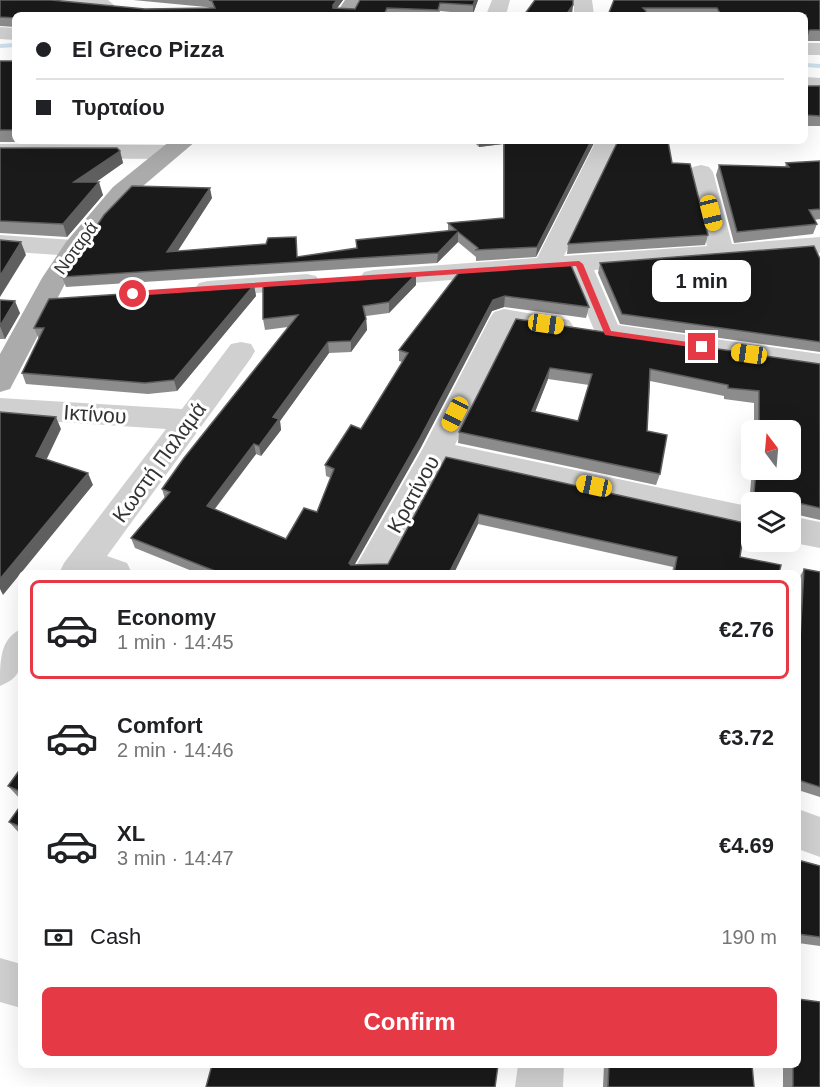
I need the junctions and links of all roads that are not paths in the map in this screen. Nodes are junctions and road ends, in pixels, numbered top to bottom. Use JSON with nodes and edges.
{"nodes":[{"id":1,"x":51,"y":0,"type":"edge"},
{"id":2,"x":122,"y":7,"type":"edge"},
{"id":3,"x":606,"y":144,"type":"edge"},
{"id":4,"x":177,"y":146,"type":"edge"},
{"id":5,"x":0,"y":151,"type":"edge"},
{"id":6,"x":701,"y":172,"type":"dead end"},
{"id":7,"x":0,"y":243,"type":"edge"},
{"id":8,"x":820,"y":245,"type":"edge"},
{"id":9,"x":72,"y":248,"type":"junction"},
{"id":10,"x":722,"y":254,"type":"junction"},
{"id":11,"x":579,"y":264,"type":"junction"},
{"id":12,"x":546,"y":266,"type":"junction"},
{"id":13,"x":182,"y":291,"type":"edge"},
{"id":14,"x":76,"y":298,"type":"edge"},
{"id":15,"x":41,"y":300,"type":"junction"},
{"id":16,"x":608,"y":333,"type":"junction"},
{"id":17,"x":241,"y":351,"type":"dead end"},
{"id":18,"x":820,"y":364,"type":"edge"},
{"id":19,"x":0,"y":382,"type":"edge"},
{"id":20,"x":0,"y":408,"type":"edge"},
{"id":21,"x":190,"y":420,"type":"junction"},
{"id":22,"x":436,"y":452,"type":"junction"},
{"id":23,"x":741,"y":518,"type":"edge"},
{"id":24,"x":801,"y":531,"type":"edge"},
{"id":25,"x":820,"y":535,"type":"edge"},
{"id":26,"x":92,"y":569,"type":"edge"},
{"id":27,"x":371,"y":570,"type":"edge"},
{"id":28,"x":18,"y":648,"type":"edge"},
{"id":29,"x":0,"y":670,"type":"edge"},
{"id":30,"x":801,"y":830,"type":"edge"},
{"id":31,"x":820,"y":837,"type":"edge"},
{"id":32,"x":0,"y":980,"type":"edge"},
{"id":33,"x":18,"y":985,"type":"edge"},
{"id":34,"x":542,"y":1068,"type":"edge"},
{"id":35,"x":539,"y":1087,"type":"edge"}],
"edges":[{"from":1,"to":2,"type":"street"},
{"from":3,"to":12,"type":"street"},
{"from":4,"to":5,"type":"street"},
{"from":4,"to":9,"type":"main road","name":"Νοταρά"},
{"from":6,"to":10,"type":"street"},
{"from":7,"to":9,"type":"street"},
{"from":8,"to":10,"type":"street"},
{"from":9,"to":15,"type":"main road","name":"Νοταρά"},
{"from":10,"to":11,"type":"street"},
{"from":11,"to":12,"type":"street"},
{"from":11,"to":16,"type":"street"},
{"from":12,"to":13,"type":"street"},
{"from":14,"to":15,"type":"street"},
{"from":15,"to":19,"type":"main road","name":"Νοταρά"},
{"from":16,"to":18,"type":"street"},
{"from":16,"to":22,"type":"street","name":"Κρατίνου"},
{"from":17,"to":21,"type":"street","name":"Κωστή Παλαμά"},
{"from":20,"to":21,"type":"street","name":"Ικτίνου"},
{"from":21,"to":26,"type":"street","name":"Κωστή Παλαμά"},
{"from":22,"to":23,"type":"street"},
{"from":22,"to":27,"type":"street","name":"Κρατίνου"},
{"from":24,"to":25,"type":"street"},
{"from":28,"to":29,"type":"street"},
{"from":30,"to":31,"type":"street"},
{"from":32,"to":33,"type":"street"},
{"from":34,"to":35,"type":"street"}]}
